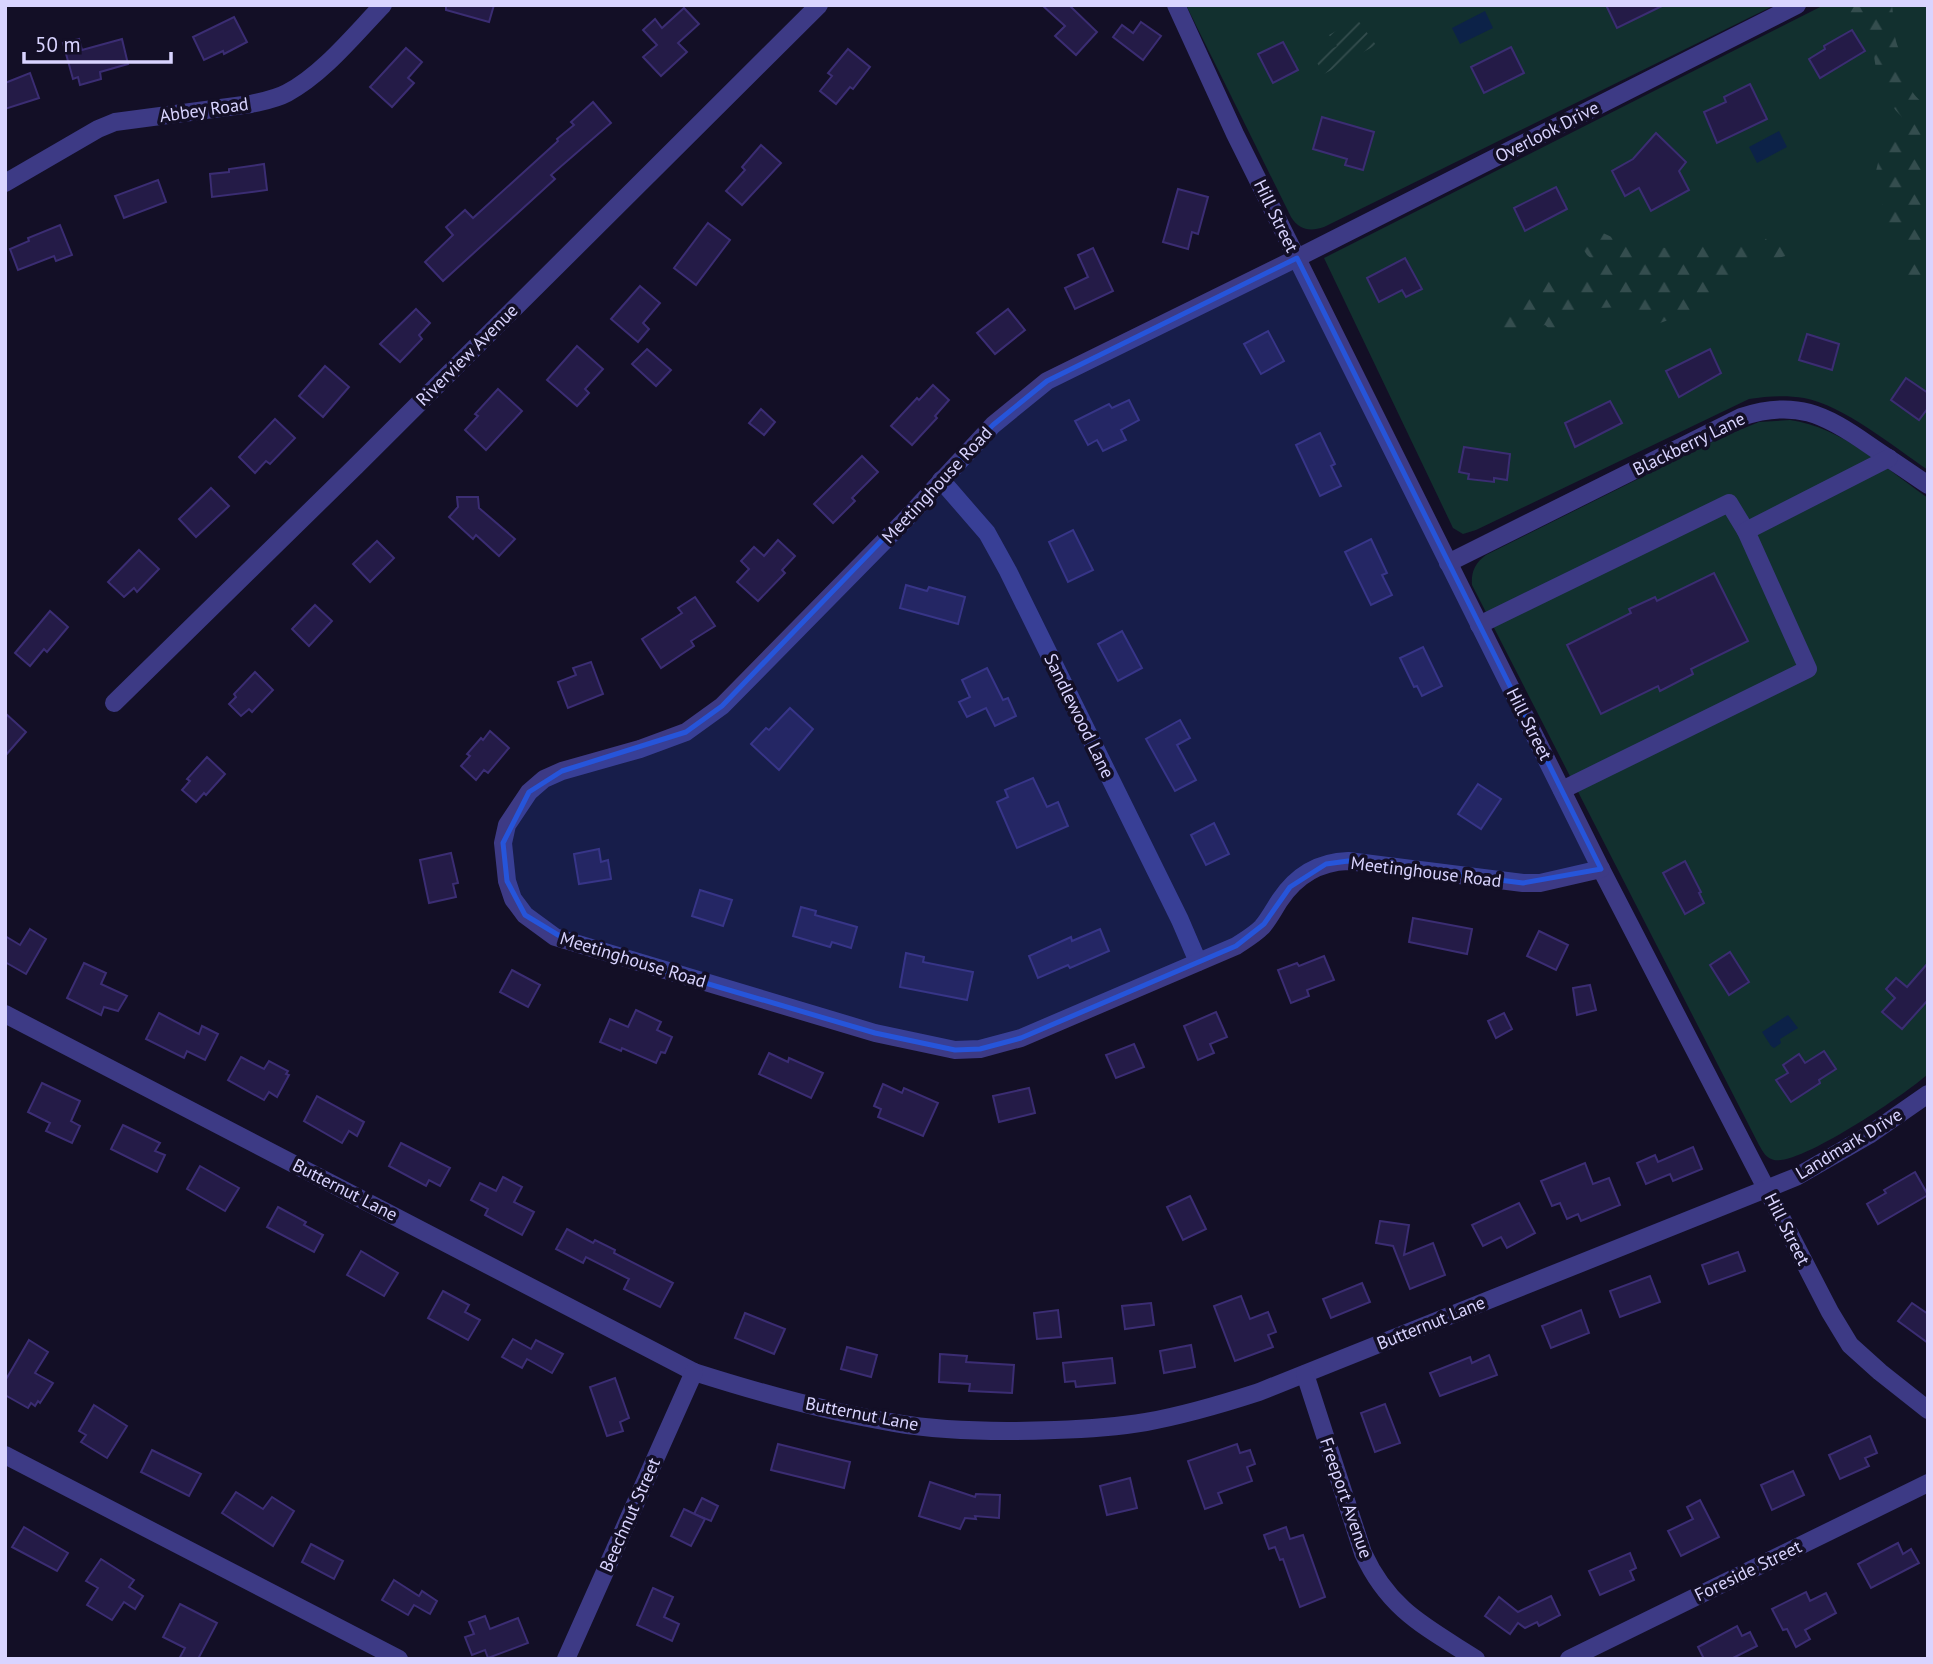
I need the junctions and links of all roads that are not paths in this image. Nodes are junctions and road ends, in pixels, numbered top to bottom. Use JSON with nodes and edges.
{"nodes":[{"id":1,"x":383,"y":5,"type":"edge"},
{"id":2,"x":819,"y":5,"type":"edge"},
{"id":3,"x":1177,"y":5,"type":"edge"},
{"id":4,"x":1797,"y":5,"type":"edge"},
{"id":5,"x":5,"y":183,"type":"edge"},
{"id":6,"x":1297,"y":258,"type":"junction"},
{"id":7,"x":1889,"y":458,"type":"junction"},
{"id":8,"x":941,"y":480,"type":"junction"},
{"id":9,"x":1928,"y":485,"type":"edge"},
{"id":10,"x":1746,"y":531,"type":"junction"},
{"id":11,"x":1448,"y":563,"type":"junction"},
{"id":12,"x":1479,"y":625,"type":"junction"},
{"id":13,"x":114,"y":703,"type":"dead end"},
{"id":14,"x":1562,"y":790,"type":"junction"},
{"id":15,"x":1601,"y":869,"type":"junction"},
{"id":16,"x":1198,"y":962,"type":"junction"},
{"id":17,"x":5,"y":1014,"type":"edge"},
{"id":18,"x":1928,"y":1094,"type":"edge"},
{"id":19,"x":1766,"y":1188,"type":"junction"},
{"id":20,"x":694,"y":1372,"type":"junction"},
{"id":21,"x":1305,"y":1374,"type":"junction"},
{"id":22,"x":1928,"y":1410,"type":"edge"},
{"id":23,"x":5,"y":1455,"type":"edge"},
{"id":24,"x":1928,"y":1483,"type":"edge"},
{"id":25,"x":399,"y":1659,"type":"edge"},
{"id":26,"x":566,"y":1659,"type":"edge"},
{"id":27,"x":1476,"y":1659,"type":"edge"},
{"id":28,"x":1569,"y":1659,"type":"edge"}],
"edges":[{"from":1,"to":5,"type":"street","name":"Abbey Road"},
{"from":2,"to":13,"type":"street","name":"Riverview Avenue"},
{"from":3,"to":6,"type":"street","name":"Hill Street"},
{"from":4,"to":6,"type":"street","name":"Overlook Drive"},
{"from":6,"to":8,"type":"street","name":"Meetinghouse Road"},
{"from":6,"to":11,"type":"street","name":"Hill Street"},
{"from":7,"to":9,"type":"street","name":"Blackberry Lane"},
{"from":7,"to":10,"type":"street"},
{"from":7,"to":11,"type":"street","name":"Blackberry Lane"},
{"from":8,"to":16,"type":"street","name":"Sandlewood Lane"},
{"from":8,"to":16,"type":"street","name":"Meetinghouse Road"},
{"from":10,"to":12,"type":"street"},
{"from":10,"to":14,"type":"street"},
{"from":11,"to":12,"type":"street","name":"Hill Street"},
{"from":12,"to":14,"type":"street","name":"Hill Street"},
{"from":14,"to":15,"type":"street","name":"Hill Street"},
{"from":15,"to":16,"type":"street","name":"Meetinghouse Road"},
{"from":15,"to":19,"type":"street","name":"Hill Street"},
{"from":17,"to":20,"type":"street","name":"Butternut Lane"},
{"from":18,"to":19,"type":"street","name":"Landmark Drive"},
{"from":19,"to":21,"type":"street","name":"Butternut Lane"},
{"from":19,"to":22,"type":"street","name":"Hill Street"},
{"from":20,"to":21,"type":"street","name":"Butternut Lane"},
{"from":20,"to":26,"type":"street","name":"Beechnut Street"},
{"from":21,"to":27,"type":"street","name":"Freeport Avenue"},
{"from":23,"to":25,"type":"street"},
{"from":24,"to":28,"type":"street","name":"Foreside Street"}]}
